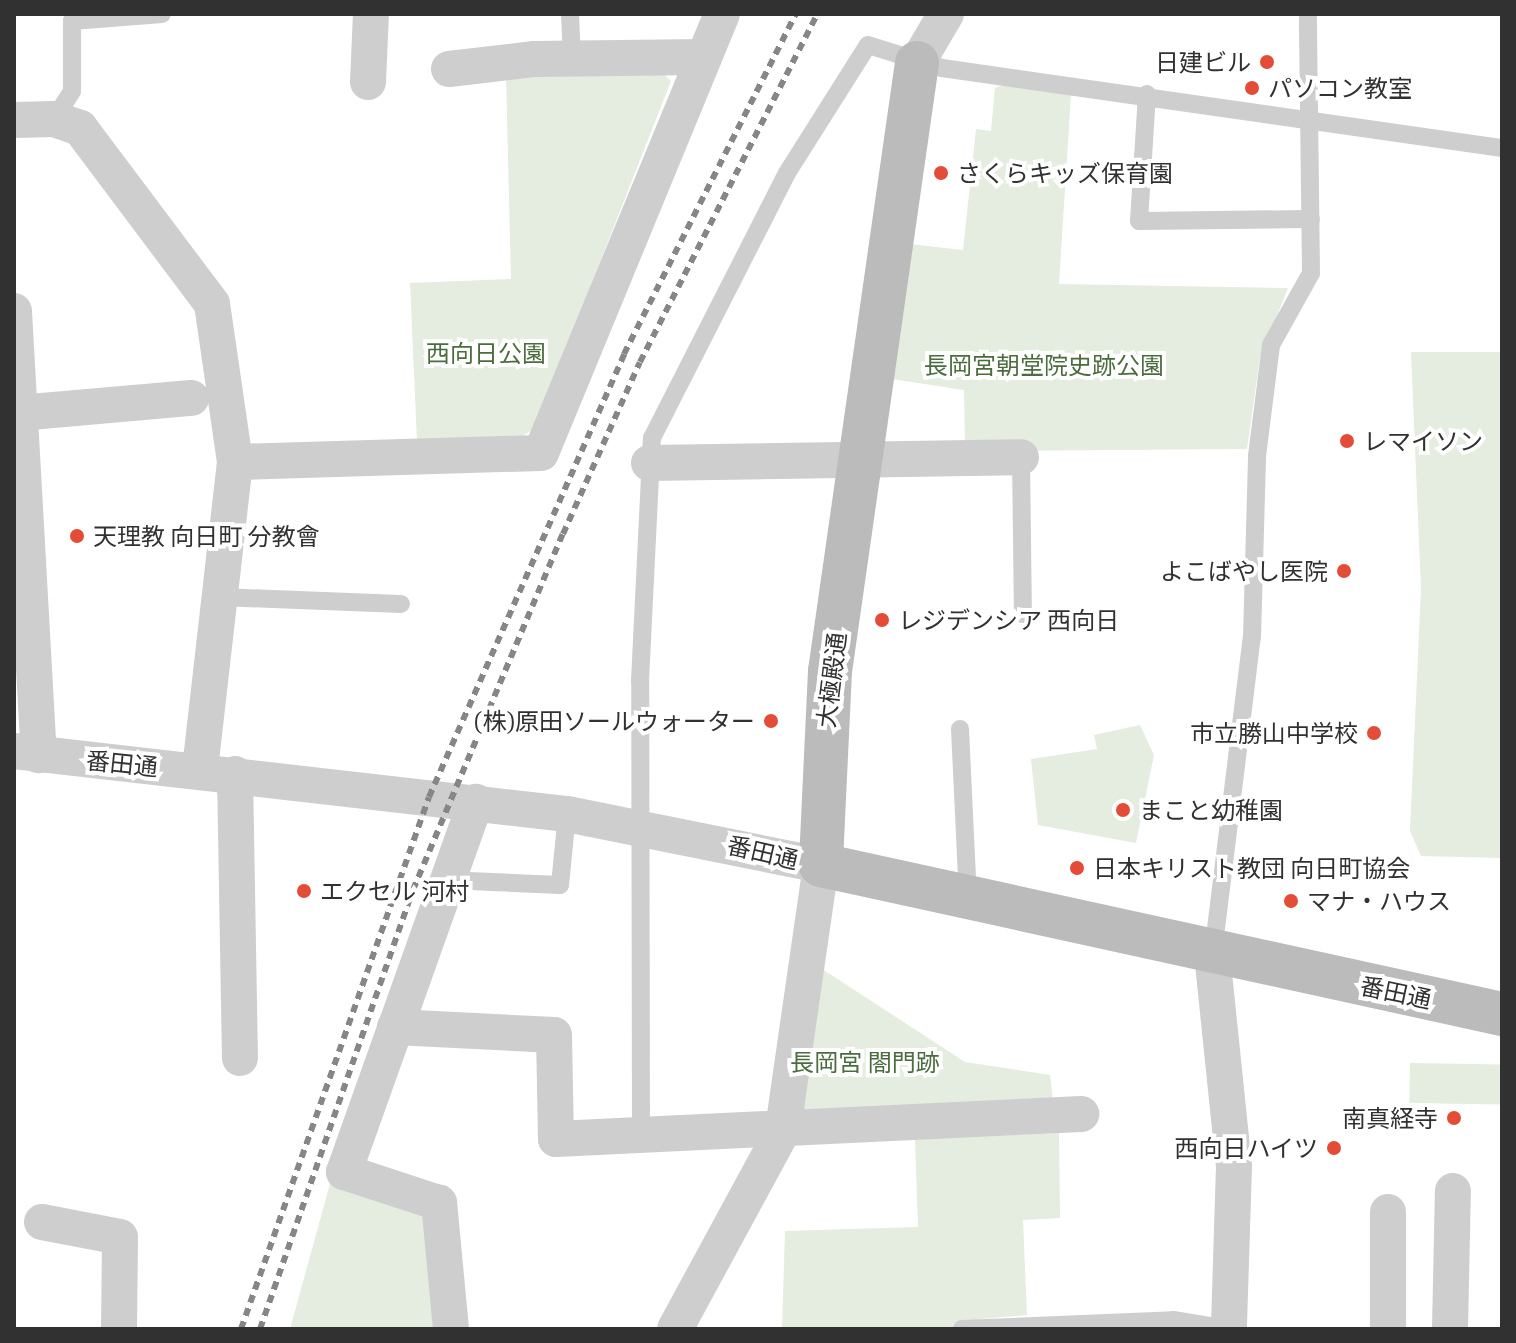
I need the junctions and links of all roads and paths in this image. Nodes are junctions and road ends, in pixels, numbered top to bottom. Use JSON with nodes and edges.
{"nodes":[{"id":1,"x":162,"y":14,"type":"edge"},
{"id":2,"x":371,"y":14,"type":"edge"},
{"id":3,"x":570,"y":14,"type":"edge"},
{"id":4,"x":722,"y":14,"type":"edge"},
{"id":5,"x":946,"y":14,"type":"edge"},
{"id":6,"x":1308,"y":14,"type":"edge"},
{"id":7,"x":704,"y":57,"type":"junction"},
{"id":8,"x":572,"y":59,"type":"junction"},
{"id":9,"x":917,"y":63,"type":"junction"},
{"id":10,"x":449,"y":69,"type":"dead end"},
{"id":11,"x":368,"y":82,"type":"dead end"},
{"id":12,"x":1147,"y":94,"type":"junction"},
{"id":13,"x":1311,"y":118,"type":"junction"},
{"id":14,"x":54,"y":119,"type":"junction"},
{"id":15,"x":14,"y":120,"type":"edge"},
{"id":16,"x":1502,"y":148,"type":"edge"},
{"id":17,"x":1311,"y":219,"type":"junction"},
{"id":18,"x":14,"y":311,"type":"edge"},
{"id":19,"x":191,"y":398,"type":"dead end"},
{"id":20,"x":19,"y":413,"type":"junction"},
{"id":21,"x":1021,"y":457,"type":"joint"},
{"id":22,"x":863,"y":461,"type":"junction"},
{"id":23,"x":235,"y":462,"type":"junction"},
{"id":24,"x":649,"y":463,"type":"junction"},
{"id":25,"x":18,"y":471,"type":"edge"},
{"id":26,"x":220,"y":597,"type":"junction"},
{"id":27,"x":401,"y":604,"type":"dead end"},
{"id":28,"x":1023,"y":614,"type":"dead end"},
{"id":29,"x":960,"y":729,"type":"dead end"},
{"id":30,"x":27,"y":753,"type":"edge"},
{"id":31,"x":200,"y":771,"type":"junction"},
{"id":32,"x":235,"y":774,"type":"junction"},
{"id":33,"x":476,"y":802,"type":"junction"},
{"id":34,"x":567,"y":814,"type":"junction"},
{"id":35,"x":642,"y":825,"type":"junction"},
{"id":36,"x":821,"y":865,"type":"junction"},
{"id":37,"x":446,"y":880,"type":"junction"},
{"id":38,"x":968,"y":902,"type":"junction"},
{"id":39,"x":1212,"y":954,"type":"junction"},
{"id":40,"x":1502,"y":1014,"type":"edge"},
{"id":41,"x":395,"y":1027,"type":"junction"},
{"id":42,"x":240,"y":1058,"type":"dead end"},
{"id":43,"x":1081,"y":1114,"type":"dead end"},
{"id":44,"x":783,"y":1130,"type":"junction"},
{"id":45,"x":641,"y":1135,"type":"junction"},
{"id":46,"x":1453,"y":1191,"type":"dead end"},
{"id":47,"x":1388,"y":1212,"type":"dead end"},
{"id":48,"x":42,"y":1222,"type":"dead end"},
{"id":49,"x":119,"y":1329,"type":"edge"},
{"id":50,"x":451,"y":1329,"type":"edge"},
{"id":51,"x":675,"y":1329,"type":"edge"},
{"id":52,"x":962,"y":1329,"type":"edge"},
{"id":53,"x":1229,"y":1329,"type":"edge"},
{"id":54,"x":1388,"y":1329,"type":"edge"},
{"id":55,"x":1450,"y":1329,"type":"edge"}],
"edges":[{"from":1,"to":14,"type":"lane"},
{"from":2,"to":11,"type":"street"},
{"from":3,"to":8,"type":"lane"},
{"from":4,"to":7,"type":"street"},
{"from":5,"to":9,"type":"street","name":"大極殿通"},
{"from":6,"to":13,"type":"lane"},
{"from":7,"to":8,"type":"street"},
{"from":7,"to":23,"type":"street"},
{"from":8,"to":10,"type":"street"},
{"from":9,"to":12,"type":"lane"},
{"from":9,"to":22,"type":"main road","name":"大極殿通"},
{"from":9,"to":24,"type":"lane"},
{"from":12,"to":13,"type":"lane"},
{"from":12,"to":17,"type":"lane"},
{"from":13,"to":16,"type":"lane"},
{"from":13,"to":17,"type":"lane"},
{"from":14,"to":15,"type":"street"},
{"from":14,"to":23,"type":"street"},
{"from":17,"to":39,"type":"lane"},
{"from":18,"to":20,"type":"street"},
{"from":19,"to":20,"type":"street"},
{"from":20,"to":25,"type":"street"},
{"from":21,"to":22,"type":"street"},
{"from":21,"to":28,"type":"lane"},
{"from":22,"to":24,"type":"street"},
{"from":22,"to":36,"type":"main road","name":"大極殿通"},
{"from":23,"to":26,"type":"street"},
{"from":24,"to":35,"type":"lane"},
{"from":25,"to":30,"type":"street"},
{"from":26,"to":27,"type":"lane"},
{"from":26,"to":31,"type":"street"},
{"from":29,"to":38,"type":"lane"},
{"from":30,"to":31,"type":"street","name":"番田通"},
{"from":31,"to":32,"type":"street","name":"番田通"},
{"from":32,"to":33,"type":"street","name":"番田通"},
{"from":32,"to":42,"type":"street"},
{"from":33,"to":34,"type":"street","name":"番田通"},
{"from":33,"to":37,"type":"street"},
{"from":34,"to":35,"type":"street","name":"番田通"},
{"from":34,"to":37,"type":"lane"},
{"from":35,"to":36,"type":"street","name":"番田通"},
{"from":35,"to":45,"type":"lane"},
{"from":36,"to":38,"type":"main road","name":"番田通"},
{"from":36,"to":44,"type":"street","name":"大極殿通"},
{"from":37,"to":41,"type":"street"},
{"from":38,"to":39,"type":"main road","name":"番田通"},
{"from":39,"to":40,"type":"main road","name":"番田通"},
{"from":39,"to":53,"type":"street"},
{"from":41,"to":45,"type":"street"},
{"from":41,"to":50,"type":"street"},
{"from":43,"to":44,"type":"street"},
{"from":44,"to":45,"type":"street"},
{"from":44,"to":51,"type":"street","name":"大極殿通"},
{"from":46,"to":55,"type":"street"},
{"from":47,"to":54,"type":"street"},
{"from":48,"to":49,"type":"street"},
{"from":52,"to":53,"type":"lane"}]}
